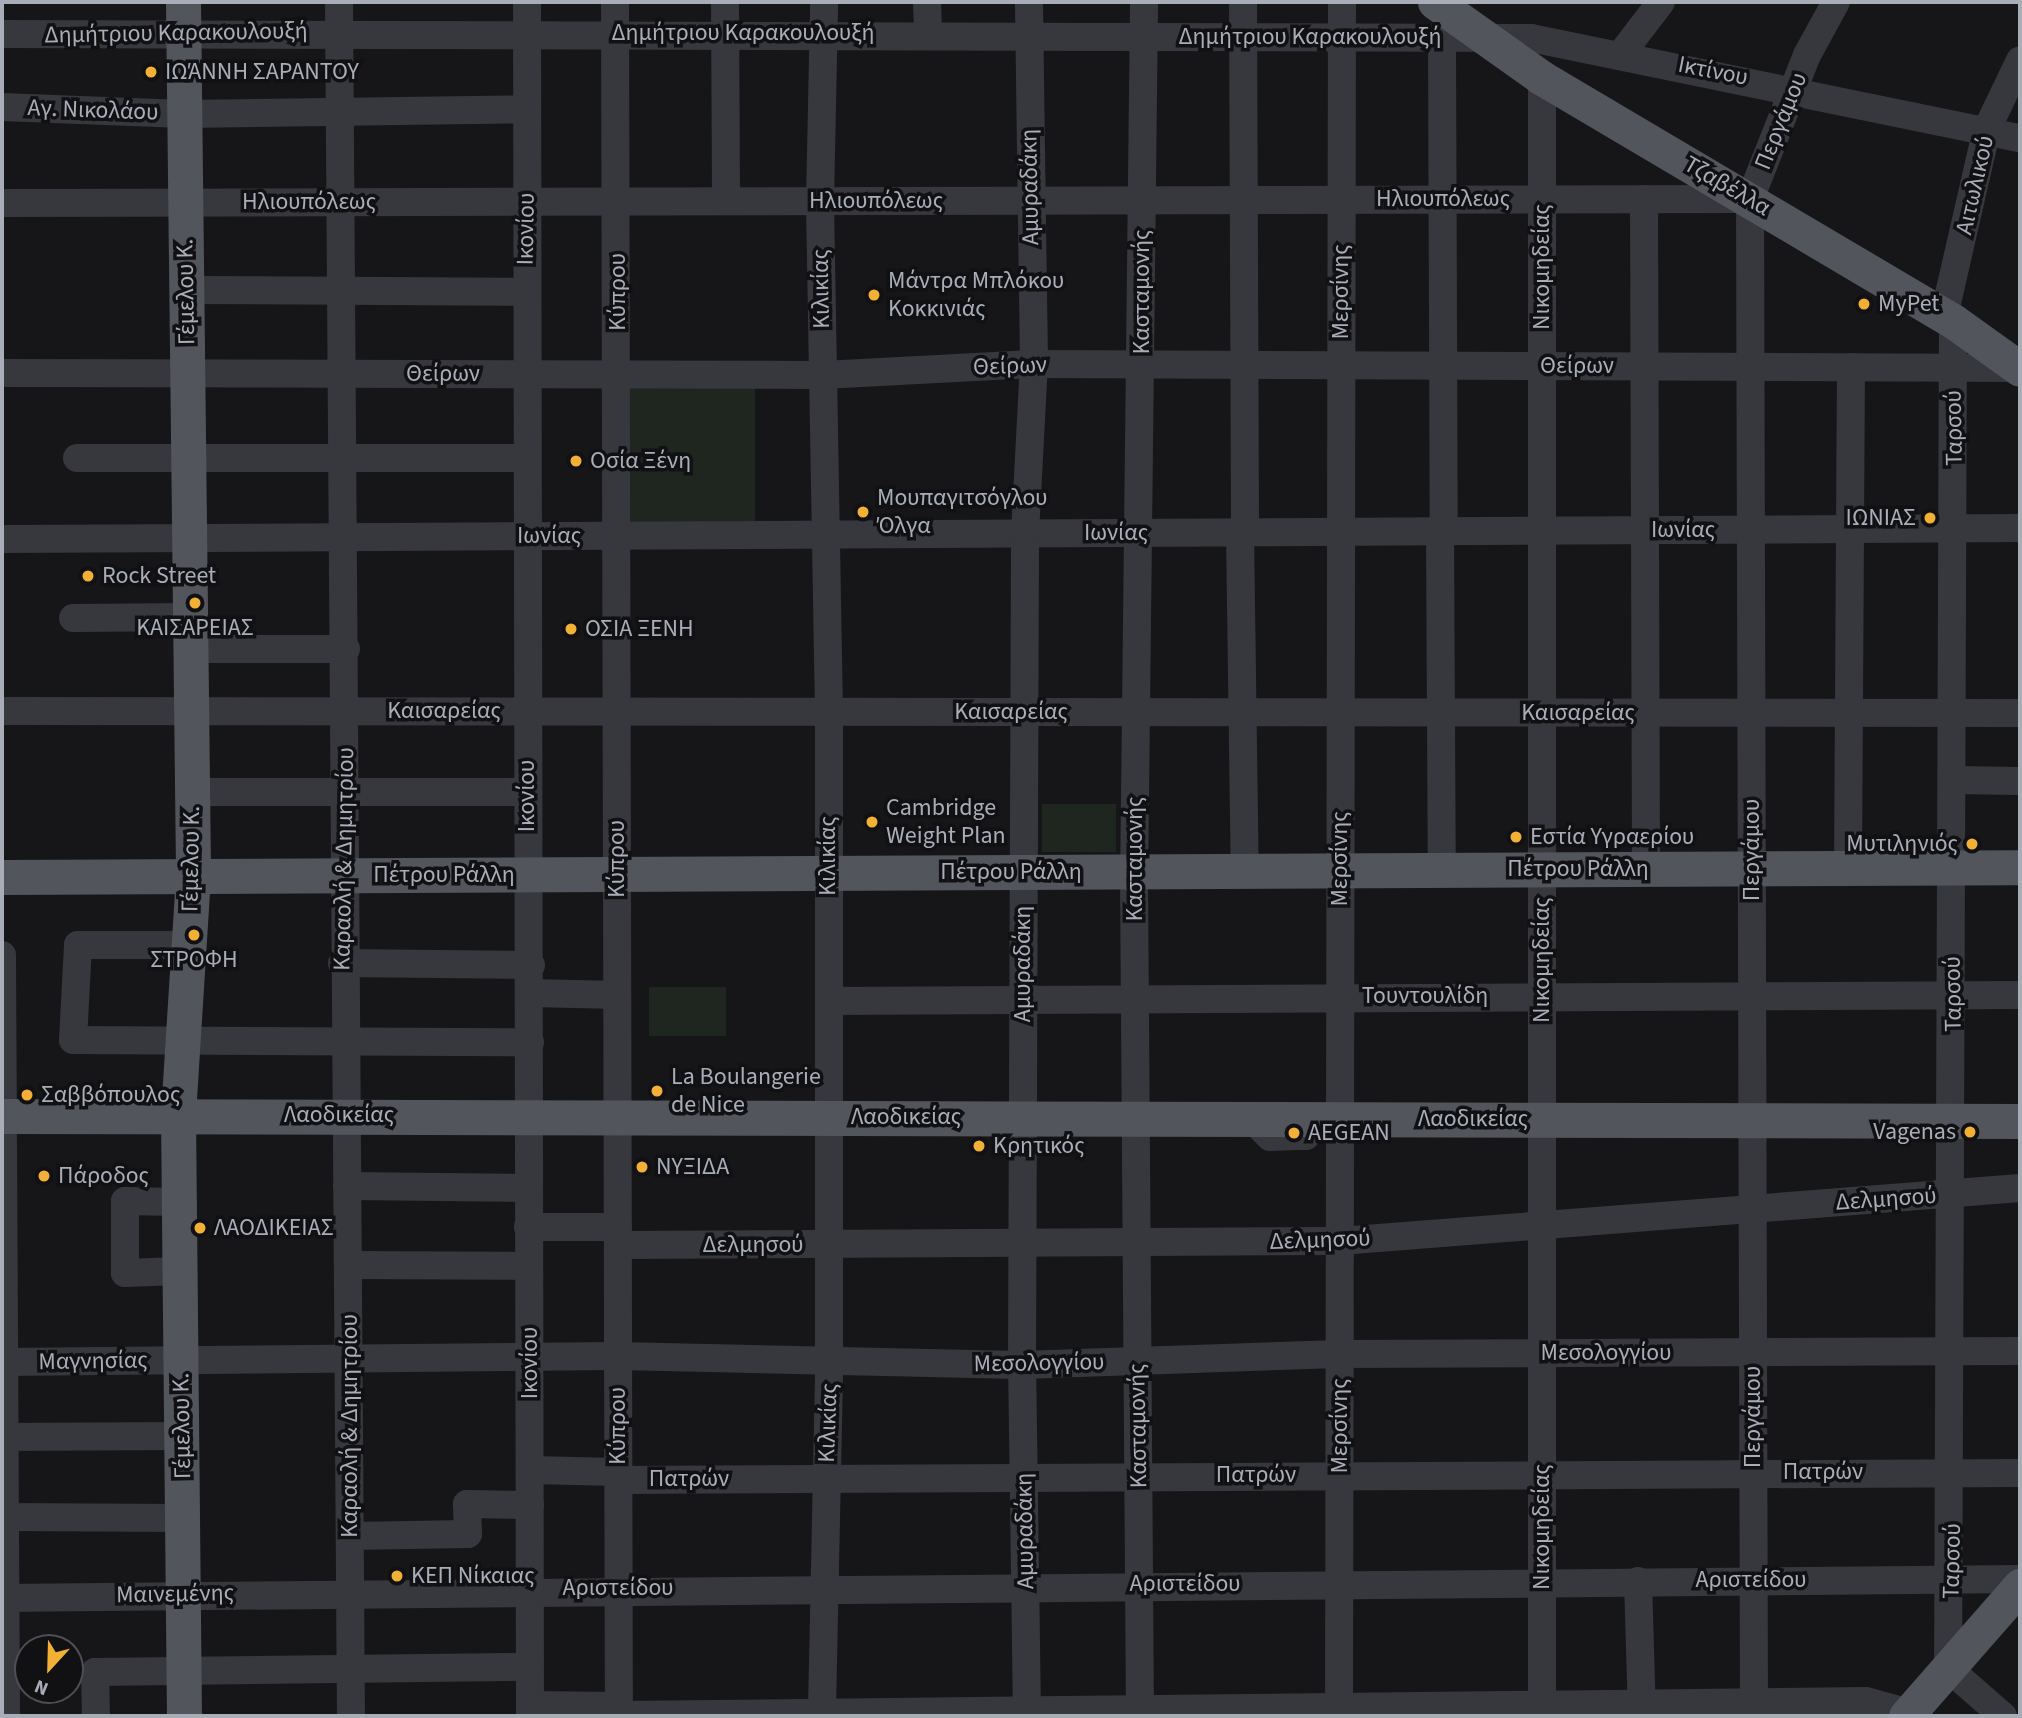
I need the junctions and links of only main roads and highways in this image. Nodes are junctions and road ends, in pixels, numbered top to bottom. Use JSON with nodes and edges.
{"nodes":[{"id":1,"x":1446,"y":14,"type":"edge"},
{"id":2,"x":183,"y":16,"type":"edge"},
{"id":3,"x":2019,"y":368,"type":"edge"},
{"id":4,"x":2020,"y":867,"type":"edge"},
{"id":5,"x":193,"y":876,"type":"junction"},
{"id":6,"x":2,"y":877,"type":"edge"},
{"id":7,"x":178,"y":1115,"type":"junction"},
{"id":8,"x":2,"y":1116,"type":"edge"},
{"id":9,"x":2020,"y":1121,"type":"edge"},
{"id":10,"x":2020,"y":1586,"type":"edge"},
{"id":11,"x":1908,"y":1714,"type":"edge"},
{"id":12,"x":184,"y":1716,"type":"edge"}],
"edges":[{"from":1,"to":3,"type":"main road","name":"Τζαβέλλα"},
{"from":2,"to":5,"type":"main road","name":"Γέμελου Κ."},
{"from":4,"to":5,"type":"main road","name":"Πέτρου Ράλλη"},
{"from":5,"to":6,"type":"main road","name":"Πέτρου Ράλλη"},
{"from":5,"to":7,"type":"main road","name":"Γέμελου Κ."},
{"from":7,"to":8,"type":"main road","name":"Λαοδικείας"},
{"from":7,"to":9,"type":"main road","name":"Λαοδικείας"},
{"from":7,"to":12,"type":"main road","name":"Γέμελου Κ."},
{"from":10,"to":11,"type":"main road"}]}
